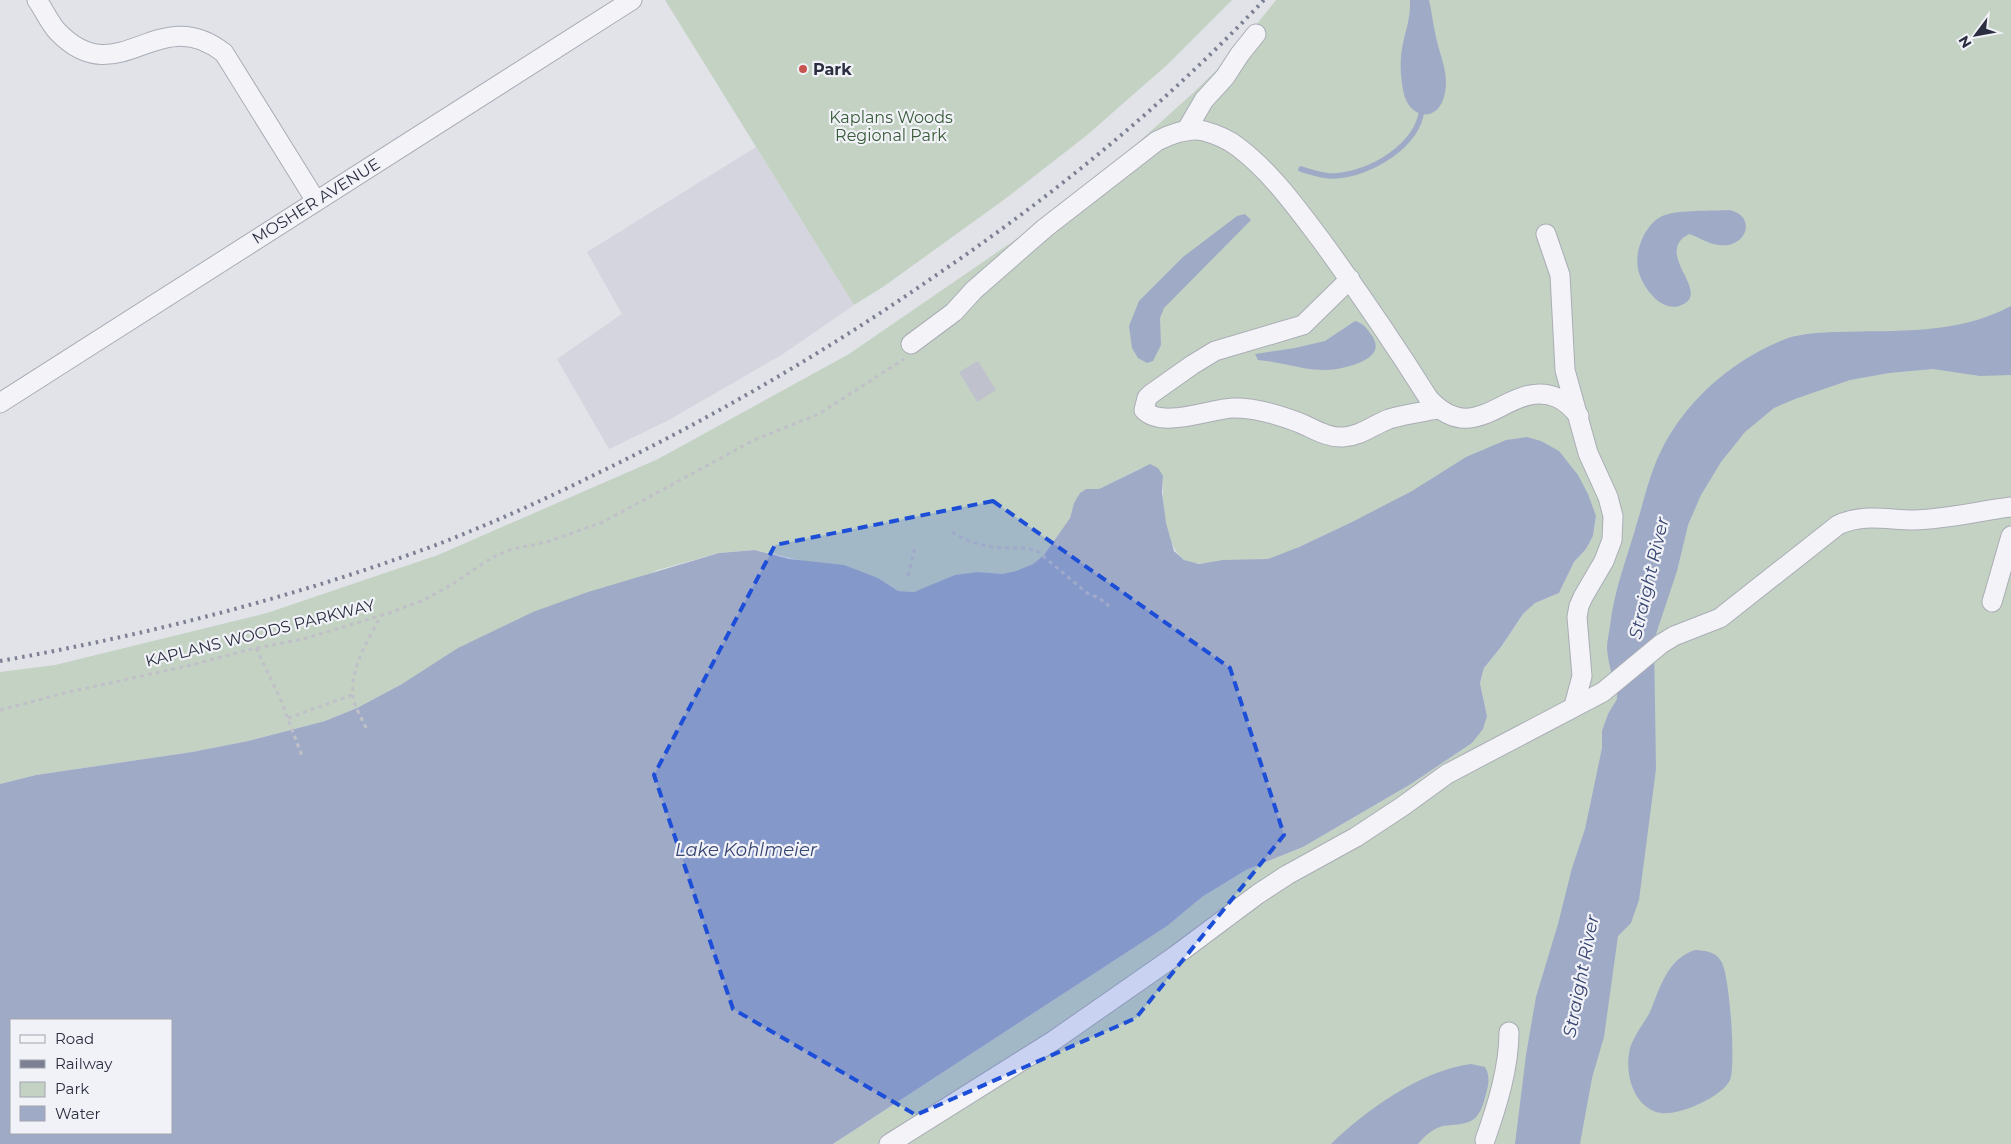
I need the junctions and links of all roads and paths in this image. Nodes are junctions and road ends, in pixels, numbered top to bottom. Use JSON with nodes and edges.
{"nodes":[{"id":1,"x":37,"y":0,"type":"edge"},
{"id":2,"x":632,"y":0,"type":"edge"},
{"id":3,"x":1256,"y":34,"type":"dead end"},
{"id":4,"x":1186,"y":130,"type":"junction"},
{"id":5,"x":316,"y":201,"type":"junction"},
{"id":6,"x":1546,"y":234,"type":"dead end"},
{"id":7,"x":1350,"y":279,"type":"junction"},
{"id":8,"x":909,"y":350,"type":"joint"},
{"id":9,"x":0,"y":403,"type":"edge"},
{"id":10,"x":1438,"y":409,"type":"junction"},
{"id":11,"x":1579,"y":416,"type":"junction"},
{"id":12,"x":2011,"y":507,"type":"edge"},
{"id":13,"x":952,"y":532,"type":"dead end"},
{"id":14,"x":2011,"y":536,"type":"edge"},
{"id":15,"x":915,"y":547,"type":"dead end"},
{"id":16,"x":908,"y":576,"type":"dead end"},
{"id":17,"x":1992,"y":602,"type":"dead end"},
{"id":18,"x":1109,"y":606,"type":"dead end"},
{"id":19,"x":381,"y":616,"type":"junction"},
{"id":20,"x":256,"y":648,"type":"junction"},
{"id":21,"x":352,"y":695,"type":"junction"},
{"id":22,"x":1574,"y":706,"type":"junction"},
{"id":23,"x":0,"y":710,"type":"edge"},
{"id":24,"x":288,"y":718,"type":"junction"},
{"id":25,"x":366,"y":728,"type":"dead end"},
{"id":26,"x":302,"y":756,"type":"dead end"},
{"id":27,"x":1509,"y":1032,"type":"dead end"},
{"id":28,"x":1484,"y":1140,"type":"dead end"},
{"id":29,"x":889,"y":1144,"type":"edge"}],
"edges":[{"from":1,"to":5,"type":"street"},
{"from":2,"to":5,"type":"street","name":"MOSHER AVENUE"},
{"from":3,"to":4,"type":"street"},
{"from":4,"to":7,"type":"street"},
{"from":4,"to":8,"type":"street"},
{"from":5,"to":9,"type":"street","name":"MOSHER AVENUE"},
{"from":6,"to":11,"type":"street"},
{"from":7,"to":10,"type":"street"},
{"from":7,"to":10,"type":"street"},
{"from":8,"to":19,"type":"path","name":"KAPLANS WOODS PARKWAY"},
{"from":10,"to":11,"type":"street"},
{"from":11,"to":22,"type":"street"},
{"from":12,"to":22,"type":"street"},
{"from":13,"to":18,"type":"path"},
{"from":14,"to":17,"type":"street"},
{"from":15,"to":16,"type":"path"},
{"from":19,"to":20,"type":"path","name":"KAPLANS WOODS PARKWAY"},
{"from":19,"to":21,"type":"path"},
{"from":20,"to":23,"type":"path","name":"KAPLANS WOODS PARKWAY"},
{"from":20,"to":24,"type":"path"},
{"from":21,"to":24,"type":"path"},
{"from":21,"to":25,"type":"path"},
{"from":22,"to":29,"type":"street"},
{"from":24,"to":26,"type":"path"},
{"from":27,"to":28,"type":"street"}]}
